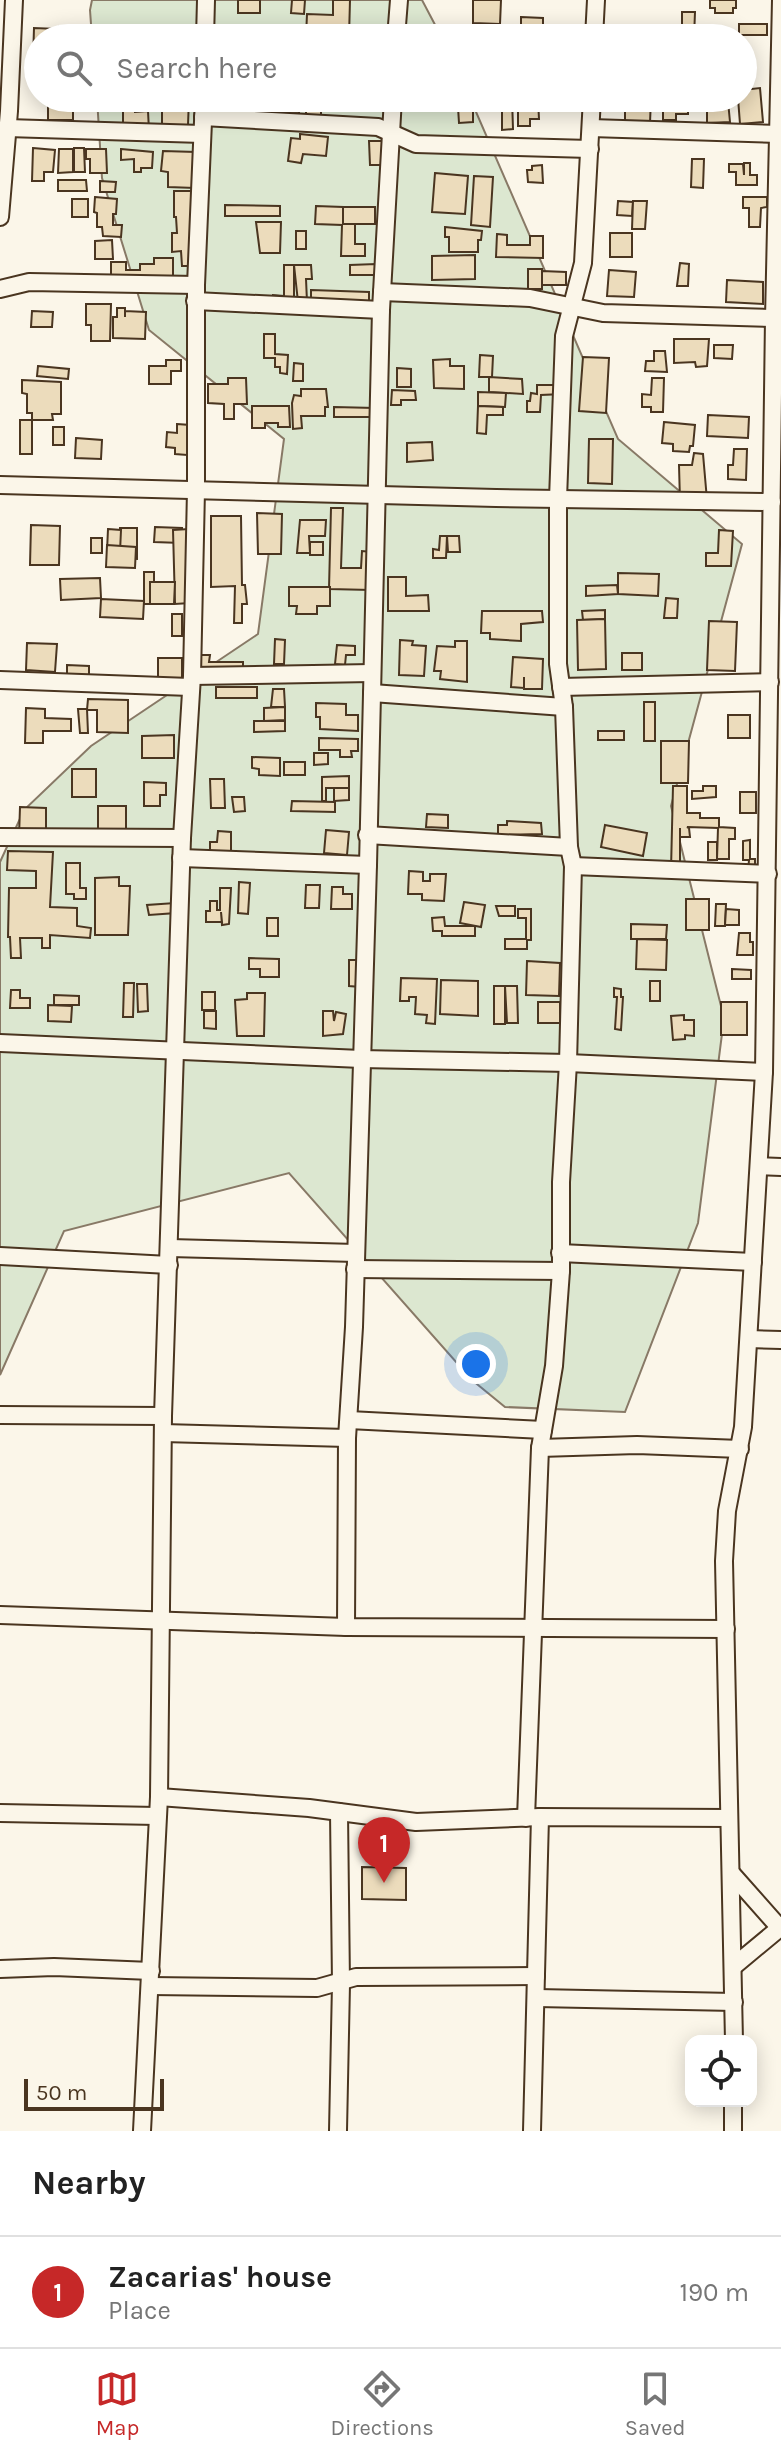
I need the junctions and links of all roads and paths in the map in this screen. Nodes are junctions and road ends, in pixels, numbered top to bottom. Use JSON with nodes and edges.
{"nodes":[{"id":1,"x":14,"y":0,"type":"edge"},
{"id":2,"x":206,"y":0,"type":"edge"},
{"id":3,"x":399,"y":0,"type":"edge"},
{"id":4,"x":596,"y":0,"type":"edge"},
{"id":5,"x":781,"y":0,"type":"edge"},
{"id":6,"x":205,"y":24,"type":"edge"},
{"id":7,"x":397,"y":24,"type":"edge"},
{"id":8,"x":595,"y":24,"type":"edge"},
{"id":9,"x":204,"y":112,"type":"edge"},
{"id":10,"x":392,"y":112,"type":"edge"},
{"id":11,"x":592,"y":112,"type":"edge"},
{"id":12,"x":5,"y":117,"type":"edge"},
{"id":13,"x":203,"y":126,"type":"junction"},
{"id":14,"x":591,"y":128,"type":"junction"},
{"id":15,"x":391,"y":133,"type":"junction"},
{"id":16,"x":779,"y":134,"type":"edge"},
{"id":17,"x":590,"y":149,"type":"junction"},
{"id":18,"x":0,"y":217,"type":"edge"},
{"id":19,"x":0,"y":289,"type":"edge"},
{"id":20,"x":382,"y":292,"type":"junction"},
{"id":21,"x":196,"y":293,"type":"junction"},
{"id":22,"x":571,"y":306,"type":"junction"},
{"id":23,"x":381,"y":310,"type":"junction"},
{"id":24,"x":774,"y":318,"type":"junction"},
{"id":25,"x":778,"y":386,"type":"edge"},
{"id":26,"x":0,"y":485,"type":"edge"},
{"id":27,"x":196,"y":490,"type":"junction"},
{"id":28,"x":375,"y":494,"type":"junction"},
{"id":29,"x":558,"y":499,"type":"junction"},
{"id":30,"x":772,"y":502,"type":"junction"},
{"id":31,"x":776,"y":579,"type":"edge"},
{"id":32,"x":372,"y":673,"type":"junction"},
{"id":33,"x":0,"y":680,"type":"edge"},
{"id":34,"x":191,"y":682,"type":"junction"},
{"id":35,"x":770,"y":682,"type":"junction"},
{"id":36,"x":561,"y":687,"type":"junction"},
{"id":37,"x":372,"y":693,"type":"junction"},
{"id":38,"x":564,"y":707,"type":"junction"},
{"id":39,"x":775,"y":776,"type":"edge"},
{"id":40,"x":367,"y":835,"type":"junction"},
{"id":41,"x":0,"y":837,"type":"edge"},
{"id":42,"x":182,"y":838,"type":"junction"},
{"id":43,"x":569,"y":847,"type":"junction"},
{"id":44,"x":181,"y":858,"type":"junction"},
{"id":45,"x":368,"y":865,"type":"junction"},
{"id":46,"x":573,"y":866,"type":"junction"},
{"id":47,"x":768,"y":874,"type":"junction"},
{"id":48,"x":774,"y":966,"type":"edge"},
{"id":49,"x":0,"y":1043,"type":"edge"},
{"id":50,"x":175,"y":1050,"type":"junction"},
{"id":51,"x":361,"y":1059,"type":"junction"},
{"id":52,"x":568,"y":1063,"type":"junction"},
{"id":53,"x":764,"y":1072,"type":"junction"},
{"id":54,"x":759,"y":1166,"type":"junction"},
{"id":55,"x":781,"y":1167,"type":"edge"},
{"id":56,"x":560,"y":1253,"type":"junction"},
{"id":57,"x":0,"y":1256,"type":"edge"},
{"id":58,"x":169,"y":1256,"type":"junction"},
{"id":59,"x":355,"y":1261,"type":"junction"},
{"id":60,"x":753,"y":1262,"type":"junction"},
{"id":61,"x":561,"y":1271,"type":"junction"},
{"id":62,"x":749,"y":1339,"type":"junction"},
{"id":63,"x":781,"y":1340,"type":"edge"},
{"id":64,"x":0,"y":1415,"type":"edge"},
{"id":65,"x":349,"y":1420,"type":"junction"},
{"id":66,"x":163,"y":1424,"type":"junction"},
{"id":67,"x":543,"y":1430,"type":"junction"},
{"id":68,"x":347,"y":1438,"type":"junction"},
{"id":69,"x":540,"y":1448,"type":"junction"},
{"id":70,"x":740,"y":1449,"type":"junction"},
{"id":71,"x":0,"y":1615,"type":"edge"},
{"id":72,"x":160,"y":1620,"type":"junction"},
{"id":73,"x":346,"y":1627,"type":"junction"},
{"id":74,"x":532,"y":1628,"type":"junction"},
{"id":75,"x":726,"y":1629,"type":"junction"},
{"id":76,"x":159,"y":1797,"type":"junction"},
{"id":77,"x":339,"y":1812,"type":"junction"},
{"id":78,"x":0,"y":1813,"type":"edge"},
{"id":79,"x":157,"y":1816,"type":"junction"},
{"id":80,"x":533,"y":1817,"type":"junction"},
{"id":81,"x":729,"y":1818,"type":"junction"},
{"id":82,"x":732,"y":1874,"type":"junction"},
{"id":83,"x":780,"y":1927,"type":"edge"},
{"id":84,"x":734,"y":1966,"type":"junction"},
{"id":85,"x":0,"y":1969,"type":"edge"},
{"id":86,"x":536,"y":1976,"type":"junction"},
{"id":87,"x":151,"y":1979,"type":"junction"},
{"id":88,"x":341,"y":1984,"type":"junction"},
{"id":89,"x":537,"y":1998,"type":"junction"},
{"id":90,"x":734,"y":2002,"type":"junction"},
{"id":91,"x":734,"y":2035,"type":"edge"},
{"id":92,"x":733,"y":2107,"type":"edge"},
{"id":93,"x":142,"y":2131,"type":"edge"},
{"id":94,"x":338,"y":2131,"type":"edge"},
{"id":95,"x":532,"y":2131,"type":"edge"},
{"id":96,"x":733,"y":2131,"type":"edge"}],
"edges":[{"from":1,"to":12,"type":"street"},
{"from":2,"to":6,"type":"street"},
{"from":3,"to":7,"type":"street"},
{"from":4,"to":8,"type":"street"},
{"from":5,"to":16,"type":"street"},
{"from":9,"to":13,"type":"street"},
{"from":10,"to":15,"type":"street"},
{"from":11,"to":14,"type":"street"},
{"from":12,"to":13,"type":"street"},
{"from":12,"to":18,"type":"street"},
{"from":13,"to":15,"type":"street"},
{"from":13,"to":21,"type":"street"},
{"from":14,"to":16,"type":"street"},
{"from":14,"to":17,"type":"street"},
{"from":15,"to":17,"type":"street"},
{"from":15,"to":20,"type":"street"},
{"from":16,"to":24,"type":"street"},
{"from":17,"to":22,"type":"street"},
{"from":19,"to":21,"type":"street"},
{"from":20,"to":22,"type":"street"},
{"from":20,"to":23,"type":"street"},
{"from":21,"to":23,"type":"street"},
{"from":21,"to":27,"type":"street"},
{"from":22,"to":24,"type":"street"},
{"from":22,"to":29,"type":"street"},
{"from":23,"to":28,"type":"street"},
{"from":24,"to":25,"type":"street"},
{"from":25,"to":30,"type":"street"},
{"from":26,"to":27,"type":"street"},
{"from":27,"to":28,"type":"street"},
{"from":27,"to":34,"type":"street"},
{"from":28,"to":29,"type":"street"},
{"from":28,"to":32,"type":"street"},
{"from":29,"to":30,"type":"street"},
{"from":29,"to":36,"type":"street"},
{"from":30,"to":31,"type":"street"},
{"from":31,"to":35,"type":"street"},
{"from":32,"to":34,"type":"street"},
{"from":32,"to":37,"type":"street"},
{"from":33,"to":34,"type":"street"},
{"from":34,"to":42,"type":"street"},
{"from":35,"to":36,"type":"street"},
{"from":35,"to":39,"type":"street"},
{"from":36,"to":38,"type":"street"},
{"from":37,"to":38,"type":"street"},
{"from":37,"to":40,"type":"street"},
{"from":38,"to":43,"type":"street"},
{"from":39,"to":47,"type":"street"},
{"from":40,"to":43,"type":"street"},
{"from":40,"to":45,"type":"street"},
{"from":41,"to":42,"type":"street"},
{"from":42,"to":44,"type":"street"},
{"from":43,"to":46,"type":"street"},
{"from":44,"to":45,"type":"street"},
{"from":44,"to":50,"type":"street"},
{"from":45,"to":51,"type":"street"},
{"from":46,"to":47,"type":"street"},
{"from":46,"to":52,"type":"street"},
{"from":47,"to":48,"type":"street"},
{"from":48,"to":53,"type":"street"},
{"from":49,"to":50,"type":"street"},
{"from":50,"to":51,"type":"street"},
{"from":50,"to":58,"type":"street"},
{"from":51,"to":52,"type":"street"},
{"from":51,"to":59,"type":"street"},
{"from":52,"to":53,"type":"street"},
{"from":52,"to":56,"type":"street"},
{"from":53,"to":54,"type":"street"},
{"from":54,"to":55,"type":"street"},
{"from":54,"to":60,"type":"street"},
{"from":56,"to":60,"type":"street"},
{"from":56,"to":61,"type":"street"},
{"from":57,"to":58,"type":"street"},
{"from":58,"to":59,"type":"street"},
{"from":58,"to":66,"type":"street"},
{"from":59,"to":61,"type":"street"},
{"from":59,"to":65,"type":"street"},
{"from":60,"to":62,"type":"street"},
{"from":61,"to":67,"type":"street"},
{"from":62,"to":63,"type":"street"},
{"from":62,"to":70,"type":"street"},
{"from":64,"to":66,"type":"street"},
{"from":65,"to":67,"type":"street"},
{"from":65,"to":68,"type":"street"},
{"from":66,"to":68,"type":"street"},
{"from":66,"to":72,"type":"street"},
{"from":67,"to":69,"type":"street"},
{"from":68,"to":73,"type":"street"},
{"from":69,"to":70,"type":"street"},
{"from":69,"to":74,"type":"street"},
{"from":70,"to":75,"type":"street"},
{"from":71,"to":72,"type":"street"},
{"from":72,"to":73,"type":"street"},
{"from":72,"to":76,"type":"street"},
{"from":73,"to":74,"type":"street"},
{"from":74,"to":75,"type":"street"},
{"from":74,"to":80,"type":"street"},
{"from":75,"to":81,"type":"street"},
{"from":76,"to":77,"type":"street"},
{"from":76,"to":79,"type":"street"},
{"from":77,"to":80,"type":"street"},
{"from":77,"to":88,"type":"street"},
{"from":78,"to":79,"type":"street"},
{"from":79,"to":87,"type":"street"},
{"from":80,"to":81,"type":"street"},
{"from":80,"to":86,"type":"street"},
{"from":81,"to":82,"type":"street"},
{"from":82,"to":83,"type":"street"},
{"from":82,"to":84,"type":"street"},
{"from":83,"to":84,"type":"street"},
{"from":84,"to":90,"type":"street"},
{"from":85,"to":87,"type":"street"},
{"from":86,"to":88,"type":"street"},
{"from":86,"to":89,"type":"street"},
{"from":87,"to":88,"type":"street"},
{"from":87,"to":93,"type":"street"},
{"from":88,"to":94,"type":"street"},
{"from":89,"to":90,"type":"street"},
{"from":89,"to":95,"type":"street"},
{"from":90,"to":91,"type":"street"},
{"from":92,"to":96,"type":"street"}]}
